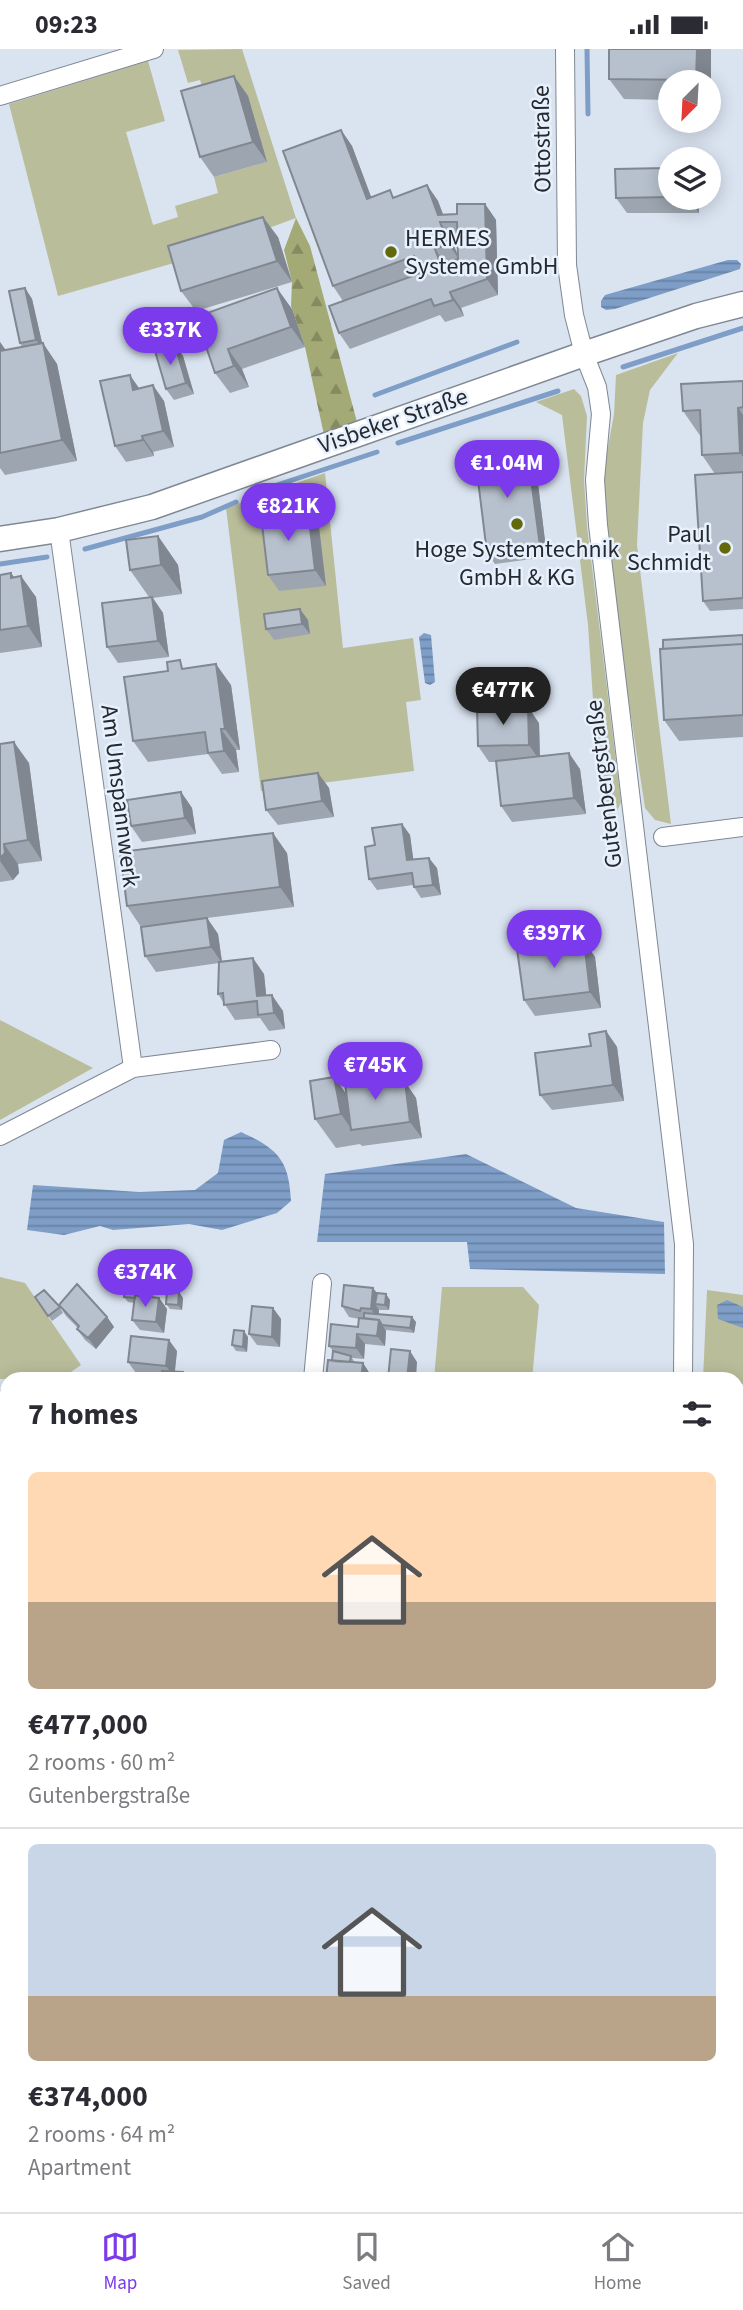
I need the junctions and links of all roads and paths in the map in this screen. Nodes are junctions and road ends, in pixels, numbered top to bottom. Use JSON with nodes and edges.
{"nodes":[{"id":1,"x":154,"y":49,"type":"edge"},
{"id":2,"x":565,"y":49,"type":"edge"},
{"id":3,"x":0,"y":96,"type":"edge"},
{"id":4,"x":743,"y":304,"type":"edge"},
{"id":5,"x":584,"y":354,"type":"junction"},
{"id":6,"x":59,"y":530,"type":"junction"},
{"id":7,"x":0,"y":539,"type":"edge"},
{"id":8,"x":743,"y":827,"type":"edge"},
{"id":9,"x":663,"y":837,"type":"dead end"},
{"id":10,"x":271,"y":1050,"type":"dead end"},
{"id":11,"x":132,"y":1068,"type":"junction"},
{"id":12,"x":0,"y":1136,"type":"edge"},
{"id":13,"x":322,"y":1283,"type":"dead end"},
{"id":14,"x":314,"y":1372,"type":"edge"},
{"id":15,"x":683,"y":1372,"type":"edge"}],
"edges":[{"from":1,"to":3,"type":"street"},
{"from":2,"to":5,"type":"street","name":"Ottostraße"},
{"from":4,"to":5,"type":"main road","name":"Visbeker Straße"},
{"from":5,"to":6,"type":"main road","name":"Visbeker Straße"},
{"from":5,"to":15,"type":"street","name":"Gutenbergstraße"},
{"from":6,"to":7,"type":"main road","name":"Visbeker Straße"},
{"from":6,"to":11,"type":"street","name":"Am Umspannwerk"},
{"from":8,"to":9,"type":"street"},
{"from":10,"to":11,"type":"street"},
{"from":11,"to":12,"type":"street"},
{"from":13,"to":14,"type":"street"}]}
